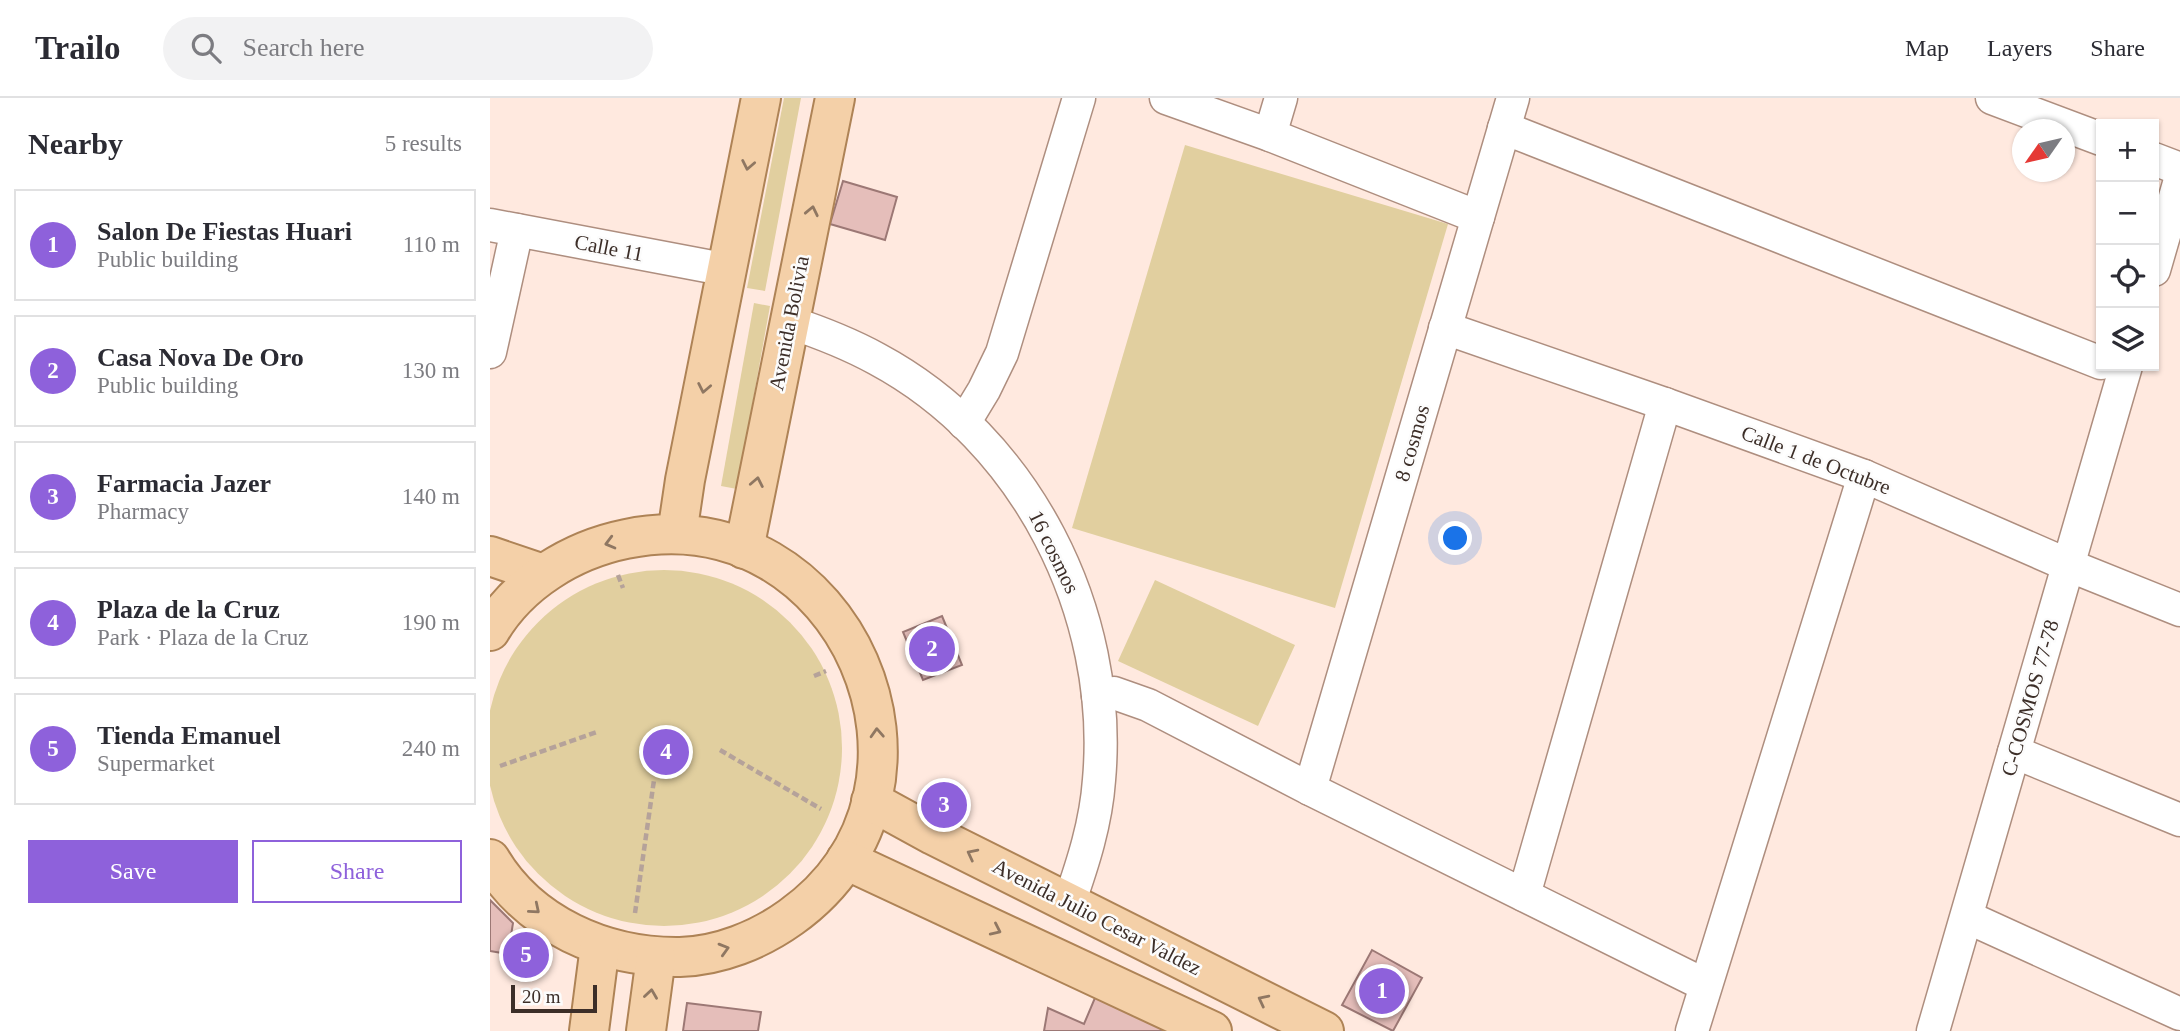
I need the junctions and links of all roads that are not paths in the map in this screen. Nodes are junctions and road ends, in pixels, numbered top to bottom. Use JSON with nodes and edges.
{"nodes":[{"id":1,"x":761,"y":98,"type":"edge"},
{"id":2,"x":835,"y":98,"type":"edge"},
{"id":3,"x":1079,"y":98,"type":"edge"},
{"id":4,"x":1167,"y":98,"type":"edge"},
{"id":5,"x":1281,"y":98,"type":"edge"},
{"id":6,"x":1513,"y":98,"type":"edge"},
{"id":7,"x":1992,"y":98,"type":"edge"},
{"id":8,"x":1504,"y":128,"type":"junction"},
{"id":9,"x":1270,"y":135,"type":"junction"},
{"id":10,"x":2096,"y":137,"type":"edge"},
{"id":11,"x":2159,"y":161,"type":"edge"},
{"id":12,"x":2180,"y":169,"type":"edge"},
{"id":13,"x":2180,"y":180,"type":"edge"},
{"id":14,"x":1478,"y":216,"type":"junction"},
{"id":15,"x":503,"y":228,"type":"edge"},
{"id":16,"x":2159,"y":253,"type":"edge"},
{"id":17,"x":728,"y":270,"type":"junction"},
{"id":18,"x":789,"y":322,"type":"junction"},
{"id":19,"x":1446,"y":328,"type":"junction"},
{"id":20,"x":490,"y":352,"type":"edge"},
{"id":21,"x":2096,"y":360,"type":"edge"},
{"id":22,"x":2114,"y":371,"type":"edge"},
{"id":23,"x":1665,"y":404,"type":"junction"},
{"id":24,"x":964,"y":423,"type":"junction"},
{"id":25,"x":1864,"y":476,"type":"junction"},
{"id":26,"x":677,"y":534,"type":"junction"},
{"id":27,"x":744,"y":549,"type":"junction"},
{"id":28,"x":490,"y":556,"type":"edge"},
{"id":29,"x":2068,"y":565,"type":"junction"},
{"id":30,"x":543,"y":574,"type":"junction"},
{"id":31,"x":2180,"y":610,"type":"edge"},
{"id":32,"x":490,"y":631,"type":"edge"},
{"id":33,"x":1098,"y":696,"type":"junction"},
{"id":34,"x":2014,"y":752,"type":"junction"},
{"id":35,"x":1310,"y":789,"type":"junction"},
{"id":36,"x":872,"y":801,"type":"junction"},
{"id":37,"x":2180,"y":820,"type":"edge"},
{"id":38,"x":490,"y":859,"type":"edge"},
{"id":39,"x":846,"y":860,"type":"junction"},
{"id":40,"x":1524,"y":895,"type":"junction"},
{"id":41,"x":1069,"y":903,"type":"junction"},
{"id":42,"x":1966,"y":917,"type":"junction"},
{"id":43,"x":600,"y":946,"type":"junction"},
{"id":44,"x":656,"y":957,"type":"junction"},
{"id":45,"x":1705,"y":985,"type":"junction"},
{"id":46,"x":2180,"y":1014,"type":"edge"},
{"id":47,"x":589,"y":1031,"type":"edge"},
{"id":48,"x":646,"y":1031,"type":"edge"},
{"id":49,"x":1212,"y":1031,"type":"edge"},
{"id":50,"x":1324,"y":1031,"type":"edge"},
{"id":51,"x":1692,"y":1031,"type":"edge"},
{"id":52,"x":1933,"y":1031,"type":"edge"}],
"edges":[{"from":1,"to":17,"type":"main road","one_way":true},
{"from":18,"to":2,"type":"main road","name":"Avenida Bolivia","one_way":true},
{"from":3,"to":24,"type":"street"},
{"from":4,"to":9,"type":"street"},
{"from":5,"to":9,"type":"street"},
{"from":6,"to":8,"type":"street","name":"8 cosmos"},
{"from":7,"to":10,"type":"street"},
{"from":8,"to":14,"type":"street","name":"8 cosmos"},
{"from":8,"to":21,"type":"street"},
{"from":9,"to":14,"type":"street"},
{"from":11,"to":12,"type":"street"},
{"from":13,"to":16,"type":"street"},
{"from":14,"to":19,"type":"street","name":"8 cosmos"},
{"from":15,"to":17,"type":"street","name":"Calle 11"},
{"from":15,"to":20,"type":"street"},
{"from":17,"to":26,"type":"main road","one_way":true},
{"from":18,"to":24,"type":"street","name":"16 cosmos"},
{"from":27,"to":18,"type":"main road","name":"Avenida Bolivia","one_way":true},
{"from":19,"to":23,"type":"street","name":"Calle 1 de Octubre"},
{"from":19,"to":35,"type":"street","name":"8 cosmos"},
{"from":22,"to":29,"type":"street","name":"C-COSMOS 77-78"},
{"from":23,"to":25,"type":"street","name":"Calle 1 de Octubre"},
{"from":23,"to":40,"type":"street"},
{"from":24,"to":33,"type":"street","name":"16 cosmos"},
{"from":25,"to":29,"type":"street","name":"Calle 1 de Octubre"},
{"from":25,"to":45,"type":"street"},
{"from":26,"to":27,"type":"main road"},
{"from":26,"to":30,"type":"main road","one_way":true},
{"from":36,"to":27,"type":"main road","one_way":true},
{"from":28,"to":30,"type":"main road"},
{"from":29,"to":31,"type":"street","name":"Calle 1 de Octubre"},
{"from":29,"to":34,"type":"street","name":"C-COSMOS 77-78"},
{"from":30,"to":32,"type":"main road"},
{"from":33,"to":35,"type":"street"},
{"from":33,"to":41,"type":"street","name":"16 cosmos"},
{"from":34,"to":37,"type":"street"},
{"from":34,"to":42,"type":"street","name":"C-COSMOS 77-78"},
{"from":35,"to":40,"type":"street"},
{"from":36,"to":39,"type":"main road"},
{"from":41,"to":36,"type":"main road","name":"Avenida Julio Cesar Valdez","one_way":true},
{"from":38,"to":43,"type":"main road","one_way":true},
{"from":44,"to":39,"type":"main road","one_way":true},
{"from":39,"to":49,"type":"main road","one_way":true},
{"from":40,"to":45,"type":"street"},
{"from":50,"to":41,"type":"main road","name":"Avenida Julio Cesar Valdez","one_way":true},
{"from":42,"to":46,"type":"street"},
{"from":42,"to":52,"type":"street","name":"C-COSMOS 77-78"},
{"from":43,"to":44,"type":"main road"},
{"from":43,"to":47,"type":"main road"},
{"from":48,"to":44,"type":"main road","one_way":true},
{"from":45,"to":51,"type":"street"}]}
